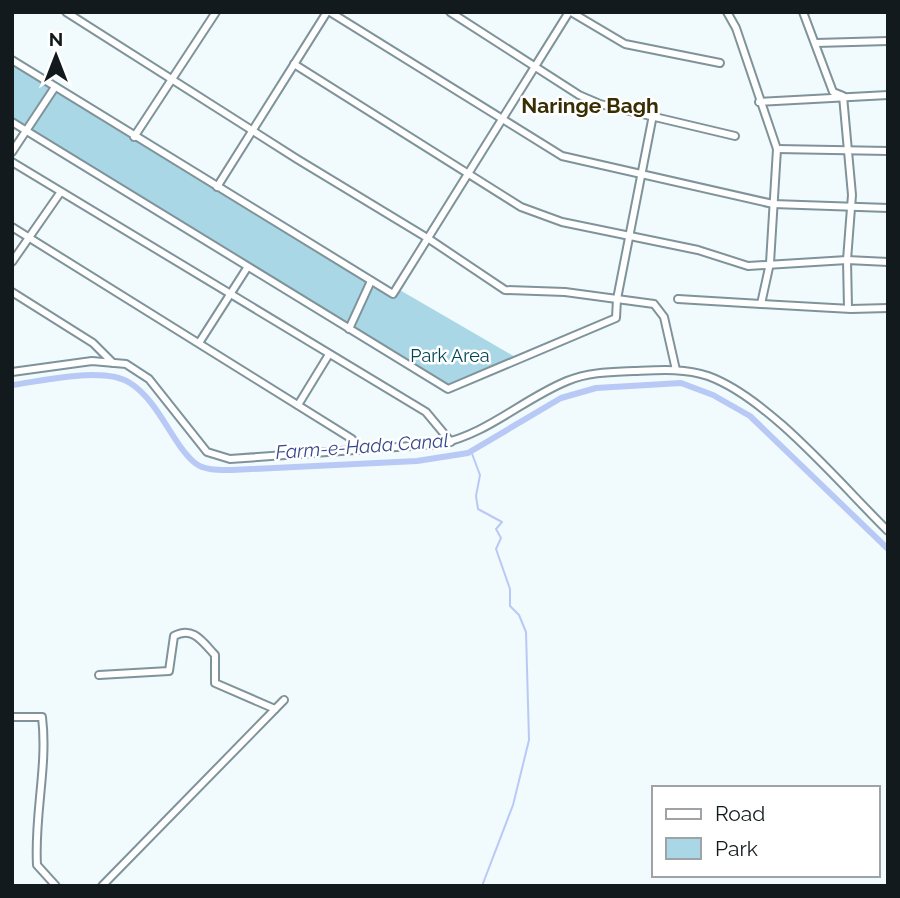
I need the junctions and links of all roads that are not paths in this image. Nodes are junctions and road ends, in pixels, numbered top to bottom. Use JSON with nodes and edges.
{"nodes":[{"id":1,"x":66,"y":12,"type":"edge"},
{"id":2,"x":328,"y":12,"type":"edge"},
{"id":3,"x":450,"y":12,"type":"edge"},
{"id":4,"x":570,"y":12,"type":"edge"},
{"id":5,"x":727,"y":12,"type":"edge"},
{"id":6,"x":803,"y":12,"type":"edge"},
{"id":7,"x":215,"y":13,"type":"edge"},
{"id":8,"x":888,"y":41,"type":"edge"},
{"id":9,"x":816,"y":43,"type":"junction"},
{"id":10,"x":12,"y":60,"type":"edge"},
{"id":11,"x":720,"y":63,"type":"dead end"},
{"id":12,"x":295,"y":64,"type":"junction"},
{"id":13,"x":537,"y":66,"type":"junction"},
{"id":14,"x":173,"y":79,"type":"junction"},
{"id":15,"x":55,"y":87,"type":"junction"},
{"id":16,"x":888,"y":95,"type":"edge"},
{"id":17,"x":843,"y":96,"type":"junction"},
{"id":18,"x":760,"y":102,"type":"junction"},
{"id":19,"x":653,"y":115,"type":"junction"},
{"id":20,"x":12,"y":122,"type":"edge"},
{"id":21,"x":504,"y":122,"type":"junction"},
{"id":22,"x":26,"y":131,"type":"junction"},
{"id":23,"x":252,"y":131,"type":"junction"},
{"id":24,"x":735,"y":136,"type":"dead end"},
{"id":25,"x":134,"y":137,"type":"junction"},
{"id":26,"x":777,"y":149,"type":"junction"},
{"id":27,"x":847,"y":150,"type":"junction"},
{"id":28,"x":888,"y":150,"type":"edge"},
{"id":29,"x":12,"y":152,"type":"edge"},
{"id":30,"x":12,"y":162,"type":"edge"},
{"id":31,"x":640,"y":173,"type":"junction"},
{"id":32,"x":469,"y":174,"type":"junction"},
{"id":33,"x":216,"y":187,"type":"junction"},
{"id":34,"x":60,"y":193,"type":"junction"},
{"id":35,"x":773,"y":204,"type":"junction"},
{"id":36,"x":849,"y":207,"type":"junction"},
{"id":37,"x":888,"y":208,"type":"edge"},
{"id":38,"x":12,"y":226,"type":"edge"},
{"id":39,"x":629,"y":236,"type":"junction"},
{"id":40,"x":29,"y":237,"type":"junction"},
{"id":41,"x":429,"y":239,"type":"junction"},
{"id":42,"x":847,"y":260,"type":"junction"},
{"id":43,"x":12,"y":262,"type":"edge"},
{"id":44,"x":888,"y":262,"type":"edge"},
{"id":45,"x":770,"y":263,"type":"junction"},
{"id":46,"x":247,"y":268,"type":"junction"},
{"id":47,"x":371,"y":281,"type":"junction"},
{"id":48,"x":12,"y":292,"type":"edge"},
{"id":49,"x":229,"y":296,"type":"junction"},
{"id":50,"x":617,"y":299,"type":"junction"},
{"id":51,"x":678,"y":299,"type":"dead end"},
{"id":52,"x":761,"y":304,"type":"junction"},
{"id":53,"x":848,"y":308,"type":"junction"},
{"id":54,"x":887,"y":310,"type":"edge"},
{"id":55,"x":349,"y":329,"type":"junction"},
{"id":56,"x":199,"y":343,"type":"junction"},
{"id":57,"x":328,"y":356,"type":"junction"},
{"id":58,"x":113,"y":363,"type":"junction"},
{"id":59,"x":676,"y":369,"type":"junction"},
{"id":60,"x":12,"y":372,"type":"edge"},
{"id":61,"x":298,"y":405,"type":"junction"},
{"id":62,"x":451,"y":442,"type":"junction"},
{"id":63,"x":356,"y":450,"type":"junction"},
{"id":64,"x":888,"y":531,"type":"edge"},
{"id":65,"x":99,"y":676,"type":"dead end"},
{"id":66,"x":284,"y":700,"type":"dead end"},
{"id":67,"x":275,"y":709,"type":"junction"},
{"id":68,"x":12,"y":717,"type":"edge"},
{"id":69,"x":57,"y":886,"type":"edge"},
{"id":70,"x":102,"y":886,"type":"edge"}],
"edges":[{"from":1,"to":14,"type":"street"},
{"from":2,"to":12,"type":"street"},
{"from":2,"to":21,"type":"street"},
{"from":3,"to":13,"type":"street"},
{"from":4,"to":11,"type":"street"},
{"from":4,"to":13,"type":"street"},
{"from":5,"to":18,"type":"street"},
{"from":6,"to":9,"type":"street"},
{"from":7,"to":14,"type":"street"},
{"from":8,"to":9,"type":"street"},
{"from":9,"to":17,"type":"street"},
{"from":10,"to":15,"type":"street"},
{"from":12,"to":23,"type":"street"},
{"from":12,"to":32,"type":"street"},
{"from":13,"to":19,"type":"street"},
{"from":13,"to":21,"type":"street"},
{"from":14,"to":23,"type":"street"},
{"from":14,"to":25,"type":"street"},
{"from":15,"to":22,"type":"street"},
{"from":15,"to":25,"type":"street"},
{"from":16,"to":17,"type":"street"},
{"from":17,"to":18,"type":"street"},
{"from":17,"to":27,"type":"street"},
{"from":18,"to":26,"type":"street"},
{"from":19,"to":24,"type":"street"},
{"from":19,"to":31,"type":"street"},
{"from":20,"to":22,"type":"street"},
{"from":21,"to":31,"type":"street"},
{"from":21,"to":32,"type":"street"},
{"from":22,"to":29,"type":"street"},
{"from":22,"to":46,"type":"street"},
{"from":23,"to":33,"type":"street"},
{"from":23,"to":41,"type":"street"},
{"from":25,"to":33,"type":"street"},
{"from":26,"to":27,"type":"street"},
{"from":26,"to":35,"type":"street"},
{"from":27,"to":28,"type":"street"},
{"from":27,"to":36,"type":"street"},
{"from":30,"to":34,"type":"street"},
{"from":31,"to":35,"type":"street"},
{"from":31,"to":39,"type":"street"},
{"from":32,"to":39,"type":"street"},
{"from":32,"to":41,"type":"street"},
{"from":33,"to":47,"type":"street"},
{"from":34,"to":40,"type":"street"},
{"from":34,"to":49,"type":"street"},
{"from":35,"to":36,"type":"street"},
{"from":35,"to":45,"type":"street"},
{"from":36,"to":37,"type":"street"},
{"from":36,"to":42,"type":"street"},
{"from":38,"to":40,"type":"street"},
{"from":39,"to":45,"type":"street"},
{"from":39,"to":50,"type":"street"},
{"from":40,"to":43,"type":"street"},
{"from":40,"to":56,"type":"street"},
{"from":41,"to":47,"type":"street"},
{"from":41,"to":50,"type":"street"},
{"from":42,"to":44,"type":"street"},
{"from":42,"to":45,"type":"street"},
{"from":42,"to":53,"type":"street"},
{"from":45,"to":52,"type":"street"},
{"from":46,"to":49,"type":"street"},
{"from":46,"to":55,"type":"street"},
{"from":47,"to":55,"type":"street"},
{"from":48,"to":58,"type":"street"},
{"from":49,"to":56,"type":"street"},
{"from":49,"to":57,"type":"street"},
{"from":50,"to":55,"type":"street"},
{"from":50,"to":59,"type":"street"},
{"from":51,"to":52,"type":"street"},
{"from":52,"to":53,"type":"street"},
{"from":53,"to":54,"type":"street"},
{"from":56,"to":61,"type":"street"},
{"from":57,"to":61,"type":"street"},
{"from":57,"to":62,"type":"street"},
{"from":58,"to":60,"type":"street"},
{"from":58,"to":63,"type":"street"},
{"from":59,"to":62,"type":"street"},
{"from":59,"to":64,"type":"street"},
{"from":61,"to":63,"type":"street"},
{"from":62,"to":63,"type":"street"},
{"from":65,"to":67,"type":"street"},
{"from":66,"to":67,"type":"street"},
{"from":67,"to":70,"type":"street"},
{"from":68,"to":69,"type":"street"}]}
